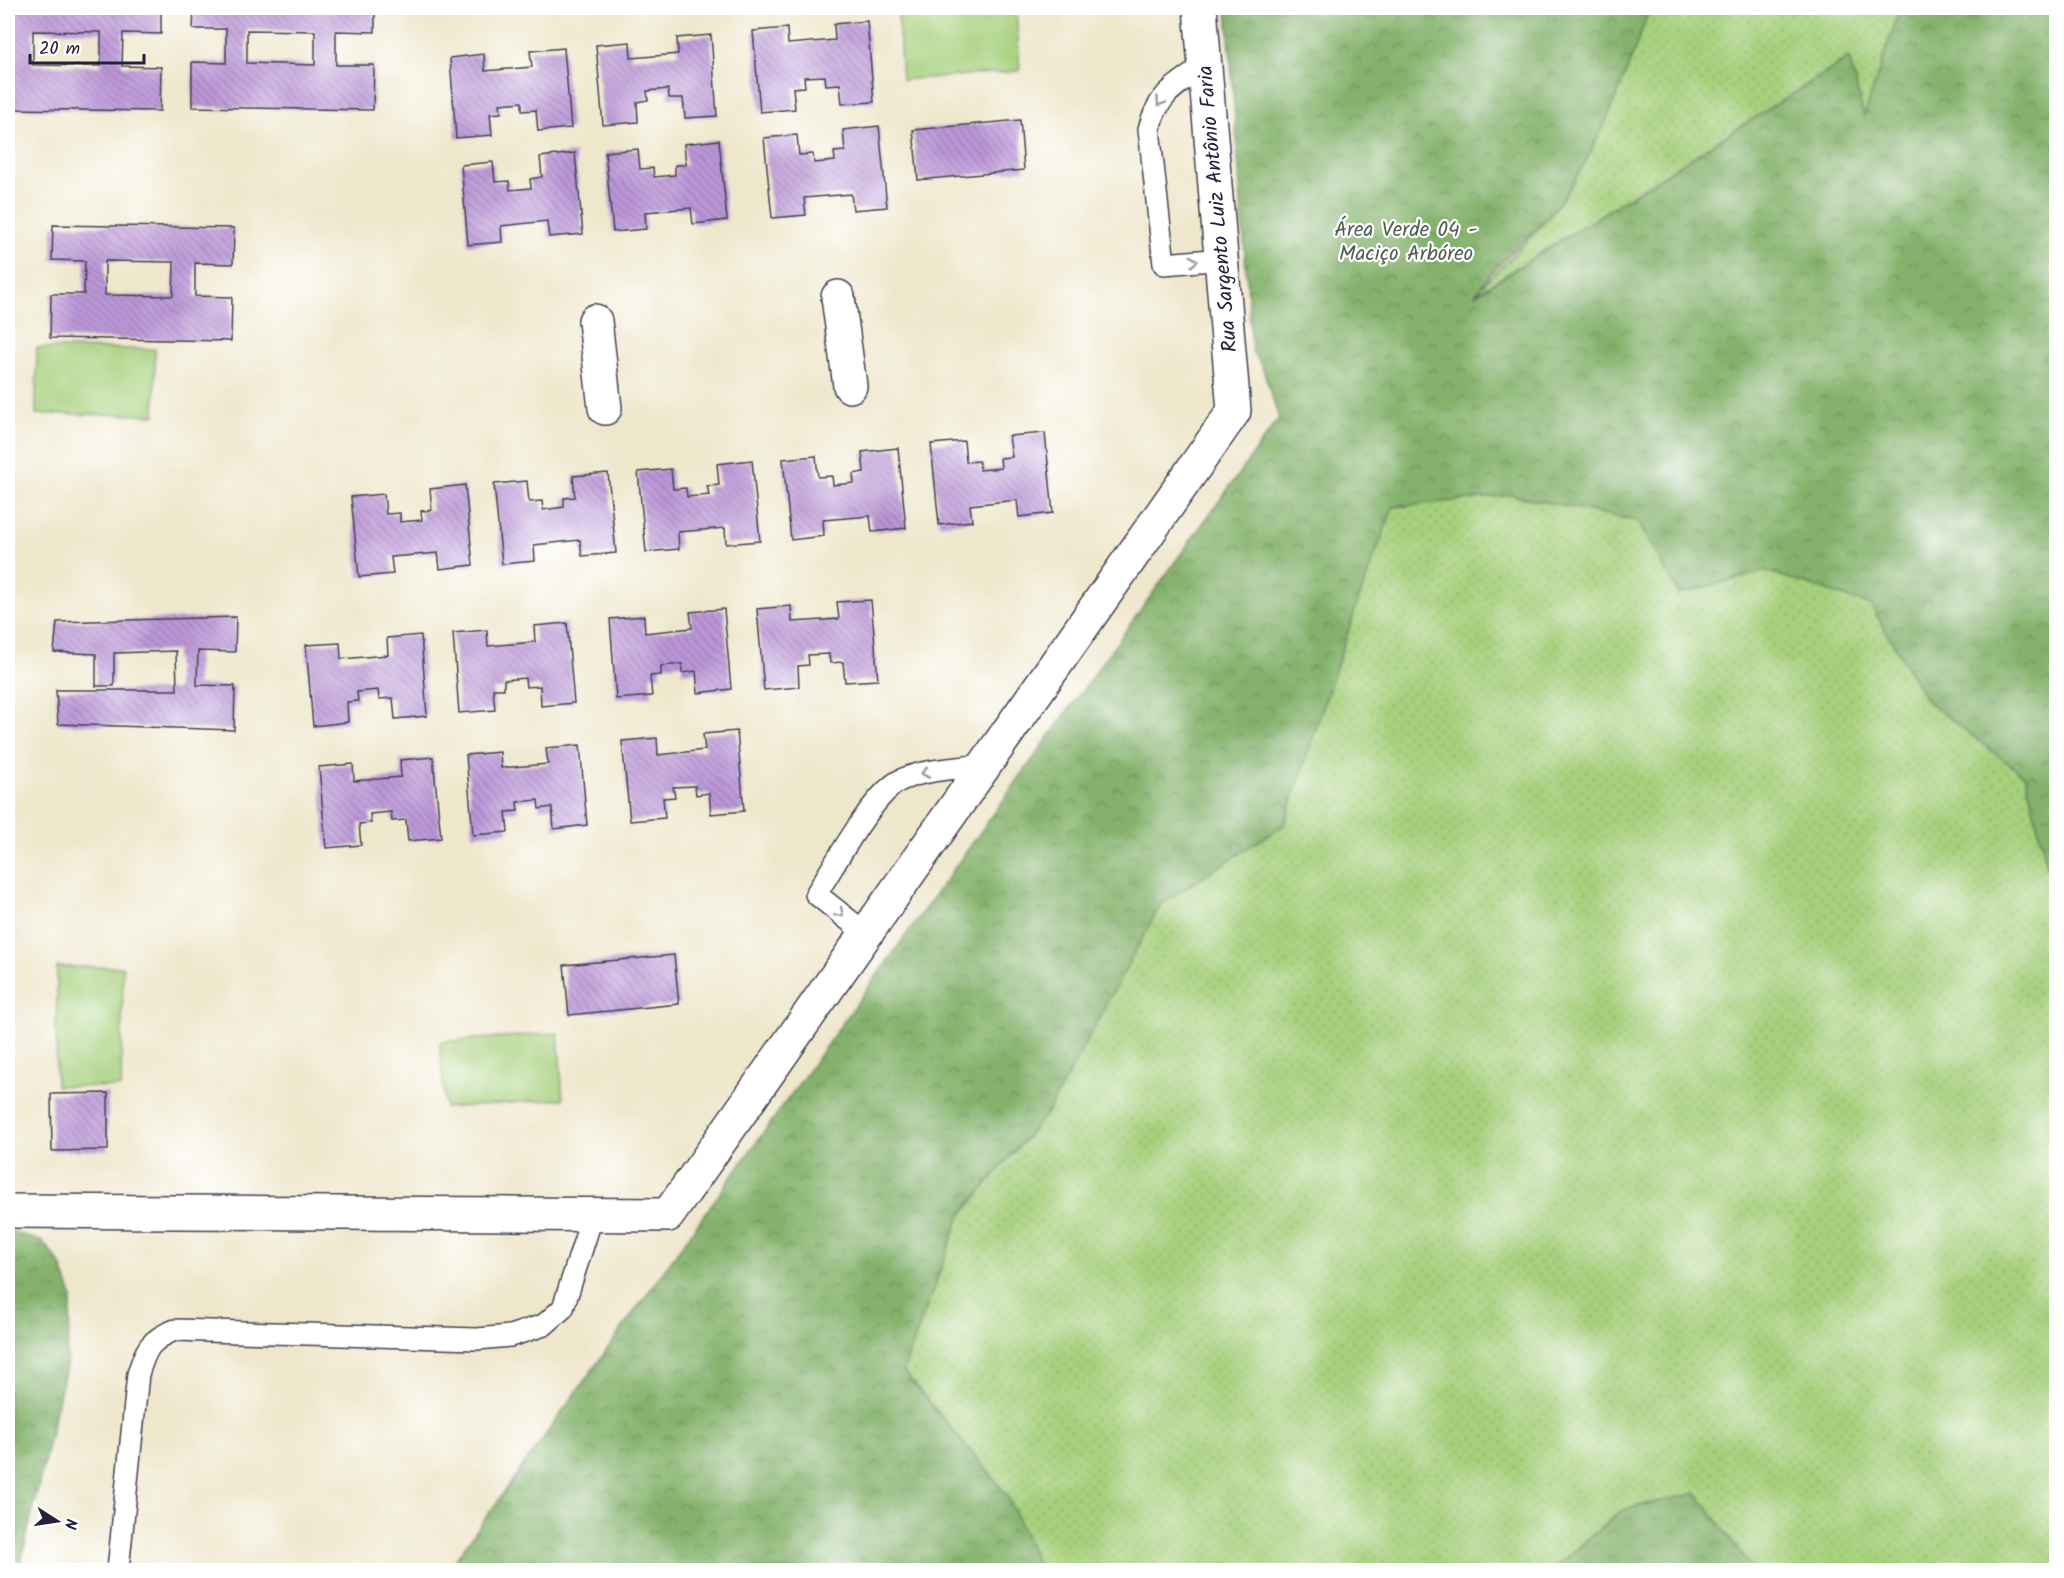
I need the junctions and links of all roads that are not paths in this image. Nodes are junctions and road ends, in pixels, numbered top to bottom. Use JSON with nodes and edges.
{"nodes":[{"id":1,"x":1200,"y":8,"type":"edge"},
{"id":2,"x":1205,"y":66,"type":"junction"},
{"id":3,"x":1223,"y":259,"type":"junction"},
{"id":4,"x":838,"y":297,"type":"dead end"},
{"id":5,"x":595,"y":321,"type":"dead end"},
{"id":6,"x":850,"y":386,"type":"dead end"},
{"id":7,"x":605,"y":408,"type":"dead end"},
{"id":8,"x":982,"y":765,"type":"junction"},
{"id":9,"x":865,"y":933,"type":"junction"},
{"id":10,"x":8,"y":1211,"type":"edge"},
{"id":11,"x":593,"y":1214,"type":"junction"},
{"id":12,"x":118,"y":1570,"type":"edge"}],
"edges":[{"from":1,"to":2,"type":"street","name":"Rua Sargento Luiz Antônio Faria"},
{"from":2,"to":3,"type":"street","name":"Rua Sargento Luiz Antônio Faria"},
{"from":2,"to":3,"type":"lane","one_way":true},
{"from":3,"to":8,"type":"street","name":"Rua Sargento Luiz Antônio Faria"},
{"from":4,"to":6,"type":"street"},
{"from":5,"to":7,"type":"street"},
{"from":8,"to":9,"type":"street"},
{"from":8,"to":9,"type":"lane","one_way":true},
{"from":9,"to":11,"type":"street"},
{"from":10,"to":11,"type":"street"},
{"from":11,"to":12,"type":"lane"}]}
